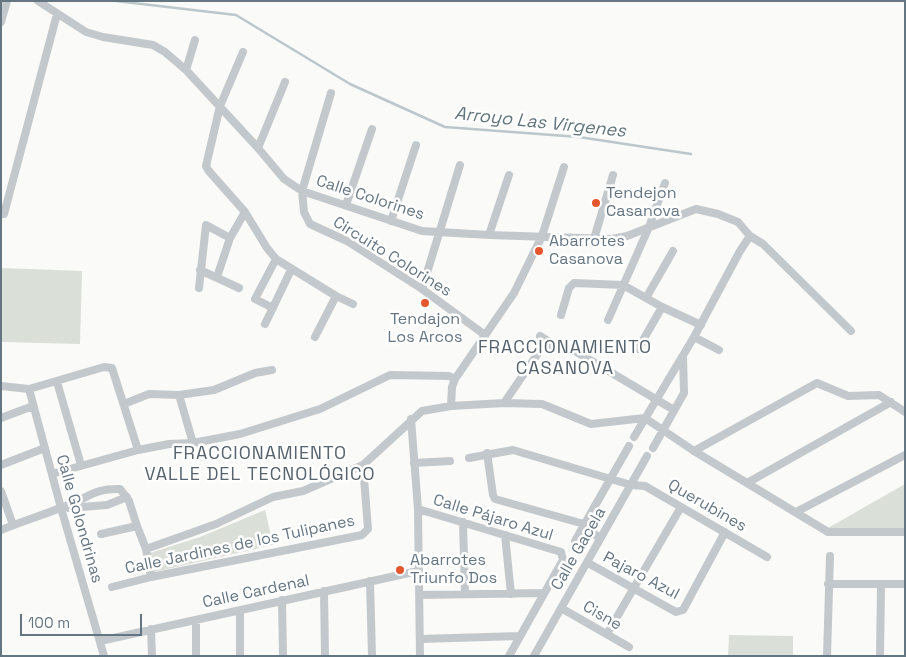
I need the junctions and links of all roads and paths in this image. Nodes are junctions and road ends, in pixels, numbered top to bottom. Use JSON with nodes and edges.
{"nodes":[{"id":1,"x":7,"y":1,"type":"edge"},
{"id":2,"x":38,"y":1,"type":"edge"},
{"id":3,"x":56,"y":14,"type":"junction"},
{"id":4,"x":1,"y":22,"type":"edge"},
{"id":5,"x":195,"y":40,"type":"dead end"},
{"id":6,"x":243,"y":52,"type":"dead end"},
{"id":7,"x":186,"y":70,"type":"junction"},
{"id":8,"x":285,"y":82,"type":"dead end"},
{"id":9,"x":331,"y":93,"type":"dead end"},
{"id":10,"x":220,"y":106,"type":"junction"},
{"id":11,"x":372,"y":129,"type":"dead end"},
{"id":12,"x":416,"y":145,"type":"dead end"},
{"id":13,"x":258,"y":148,"type":"junction"},
{"id":14,"x":460,"y":165,"type":"dead end"},
{"id":15,"x":564,"y":167,"type":"dead end"},
{"id":16,"x":613,"y":174,"type":"dead end"},
{"id":17,"x":510,"y":175,"type":"dead end"},
{"id":18,"x":665,"y":183,"type":"dead end"},
{"id":19,"x":302,"y":191,"type":"junction"},
{"id":20,"x":346,"y":205,"type":"junction"},
{"id":21,"x":245,"y":212,"type":"junction"},
{"id":22,"x":3,"y":214,"type":"edge"},
{"id":23,"x":391,"y":221,"type":"junction"},
{"id":24,"x":648,"y":227,"type":"junction"},
{"id":25,"x":439,"y":232,"type":"junction"},
{"id":26,"x":489,"y":235,"type":"junction"},
{"id":27,"x":542,"y":236,"type":"junction"},
{"id":28,"x":750,"y":236,"type":"junction"},
{"id":29,"x":230,"y":238,"type":"junction"},
{"id":30,"x":594,"y":239,"type":"junction"},
{"id":31,"x":673,"y":252,"type":"dead end"},
{"id":32,"x":276,"y":259,"type":"junction"},
{"id":33,"x":200,"y":270,"type":"junction"},
{"id":34,"x":292,"y":270,"type":"junction"},
{"id":35,"x":217,"y":278,"type":"junction"},
{"id":36,"x":623,"y":285,"type":"junction"},
{"id":37,"x":199,"y":288,"type":"dead end"},
{"id":38,"x":240,"y":288,"type":"dead end"},
{"id":39,"x":422,"y":289,"type":"junction"},
{"id":40,"x":336,"y":296,"type":"junction"},
{"id":41,"x":646,"y":298,"type":"junction"},
{"id":42,"x":354,"y":304,"type":"dead end"},
{"id":43,"x":662,"y":307,"type":"junction"},
{"id":44,"x":273,"y":308,"type":"junction"},
{"id":45,"x":561,"y":314,"type":"dead end"},
{"id":46,"x":608,"y":320,"type":"dead end"},
{"id":47,"x":265,"y":324,"type":"dead end"},
{"id":48,"x":701,"y":325,"type":"junction"},
{"id":49,"x":852,"y":331,"type":"dead end"},
{"id":50,"x":485,"y":335,"type":"junction"},
{"id":51,"x":540,"y":336,"type":"dead end"},
{"id":52,"x":315,"y":337,"type":"dead end"},
{"id":53,"x":694,"y":337,"type":"junction"},
{"id":54,"x":553,"y":344,"type":"junction"},
{"id":55,"x":638,"y":349,"type":"dead end"},
{"id":56,"x":719,"y":350,"type":"dead end"},
{"id":57,"x":683,"y":356,"type":"junction"},
{"id":58,"x":272,"y":370,"type":"dead end"},
{"id":59,"x":455,"y":379,"type":"junction"},
{"id":60,"x":57,"y":382,"type":"junction"},
{"id":61,"x":1,"y":386,"type":"edge"},
{"id":62,"x":29,"y":389,"type":"junction"},
{"id":63,"x":180,"y":395,"type":"junction"},
{"id":64,"x":656,"y":399,"type":"junction"},
{"id":65,"x":891,"y":402,"type":"junction"},
{"id":66,"x":504,"y":403,"type":"junction"},
{"id":67,"x":124,"y":404,"type":"junction"},
{"id":68,"x":33,"y":406,"type":"junction"},
{"id":69,"x":451,"y":406,"type":"junction"},
{"id":70,"x":674,"y":410,"type":"junction"},
{"id":71,"x":905,"y":412,"type":"edge"},
{"id":72,"x":1,"y":418,"type":"edge"},
{"id":73,"x":646,"y":418,"type":"junction"},
{"id":74,"x":411,"y":419,"type":"junction"},
{"id":75,"x":664,"y":430,"type":"junction"},
{"id":76,"x":634,"y":437,"type":"dead end"},
{"id":77,"x":194,"y":443,"type":"junction"},
{"id":78,"x":628,"y":446,"type":"dead end"},
{"id":79,"x":45,"y":448,"type":"junction"},
{"id":80,"x":653,"y":448,"type":"dead end"},
{"id":81,"x":138,"y":450,"type":"junction"},
{"id":82,"x":694,"y":451,"type":"junction"},
{"id":83,"x":487,"y":453,"type":"junction"},
{"id":84,"x":905,"y":455,"type":"edge"},
{"id":85,"x":648,"y":456,"type":"dead end"},
{"id":86,"x":469,"y":458,"type":"dead end"},
{"id":87,"x":450,"y":460,"type":"dead end"},
{"id":88,"x":414,"y":463,"type":"junction"},
{"id":89,"x":1,"y":465,"type":"edge"},
{"id":90,"x":81,"y":465,"type":"junction"},
{"id":91,"x":363,"y":465,"type":"junction"},
{"id":92,"x":52,"y":474,"type":"junction"},
{"id":93,"x":610,"y":479,"type":"junction"},
{"id":94,"x":747,"y":483,"type":"junction"},
{"id":95,"x":631,"y":485,"type":"junction"},
{"id":96,"x":1,"y":490,"type":"edge"},
{"id":97,"x":128,"y":497,"type":"junction"},
{"id":98,"x":681,"y":507,"type":"junction"},
{"id":99,"x":61,"y":508,"type":"junction"},
{"id":100,"x":418,"y":509,"type":"junction"},
{"id":101,"x":796,"y":512,"type":"junction"},
{"id":102,"x":464,"y":522,"type":"junction"},
{"id":103,"x":584,"y":524,"type":"junction"},
{"id":104,"x":13,"y":525,"type":"junction"},
{"id":105,"x":137,"y":526,"type":"junction"},
{"id":106,"x":1,"y":530,"type":"edge"},
{"id":107,"x":725,"y":532,"type":"junction"},
{"id":108,"x":905,"y":532,"type":"edge"},
{"id":109,"x":100,"y":534,"type":"dead end"},
{"id":110,"x":505,"y":535,"type":"junction"},
{"id":111,"x":600,"y":539,"type":"junction"},
{"id":112,"x":575,"y":541,"type":"dead end"},
{"id":113,"x":146,"y":549,"type":"junction"},
{"id":114,"x":561,"y":552,"type":"joint"},
{"id":115,"x":830,"y":556,"type":"dead end"},
{"id":116,"x":768,"y":557,"type":"dead end"},
{"id":117,"x":588,"y":563,"type":"junction"},
{"id":118,"x":418,"y":571,"type":"junction"},
{"id":119,"x":151,"y":576,"type":"junction"},
{"id":120,"x":370,"y":581,"type":"junction"},
{"id":121,"x":828,"y":584,"type":"junction"},
{"id":122,"x":881,"y":584,"type":"junction"},
{"id":123,"x":905,"y":584,"type":"edge"},
{"id":124,"x":112,"y":586,"type":"dead end"},
{"id":125,"x":633,"y":588,"type":"junction"},
{"id":126,"x":324,"y":591,"type":"junction"},
{"id":127,"x":544,"y":593,"type":"junction"},
{"id":128,"x":465,"y":594,"type":"junction"},
{"id":129,"x":511,"y":594,"type":"junction"},
{"id":130,"x":419,"y":595,"type":"junction"},
{"id":131,"x":282,"y":600,"type":"junction"},
{"id":132,"x":561,"y":608,"type":"junction"},
{"id":133,"x":240,"y":610,"type":"junction"},
{"id":134,"x":196,"y":620,"type":"junction"},
{"id":135,"x":151,"y":629,"type":"junction"},
{"id":136,"x":607,"y":634,"type":"junction"},
{"id":137,"x":520,"y":636,"type":"junction"},
{"id":138,"x":420,"y":639,"type":"junction"},
{"id":139,"x":100,"y":641,"type":"junction"},
{"id":140,"x":629,"y":647,"type":"dead end"},
{"id":141,"x":104,"y":656,"type":"edge"},
{"id":142,"x":152,"y":656,"type":"edge"},
{"id":143,"x":196,"y":656,"type":"edge"},
{"id":144,"x":240,"y":656,"type":"edge"},
{"id":145,"x":283,"y":656,"type":"edge"},
{"id":146,"x":325,"y":656,"type":"edge"},
{"id":147,"x":372,"y":656,"type":"edge"},
{"id":148,"x":420,"y":656,"type":"edge"},
{"id":149,"x":509,"y":656,"type":"edge"},
{"id":150,"x":534,"y":656,"type":"edge"},
{"id":151,"x":827,"y":656,"type":"edge"},
{"id":152,"x":880,"y":656,"type":"edge"}],
"edges":[{"from":1,"to":4,"type":"street"},
{"from":2,"to":3,"type":"street","name":"Calle Colorines"},
{"from":3,"to":7,"type":"street","name":"Calle Colorines"},
{"from":3,"to":22,"type":"street"},
{"from":5,"to":7,"type":"street"},
{"from":6,"to":10,"type":"street"},
{"from":7,"to":10,"type":"street","name":"Calle Colorines"},
{"from":8,"to":13,"type":"street"},
{"from":9,"to":19,"type":"street"},
{"from":10,"to":13,"type":"street","name":"Calle Colorines"},
{"from":10,"to":21,"type":"street"},
{"from":11,"to":20,"type":"street"},
{"from":12,"to":23,"type":"street"},
{"from":13,"to":19,"type":"street","name":"Calle Colorines"},
{"from":14,"to":25,"type":"street"},
{"from":15,"to":27,"type":"street"},
{"from":16,"to":30,"type":"street"},
{"from":17,"to":26,"type":"street"},
{"from":18,"to":24,"type":"street"},
{"from":19,"to":20,"type":"street","name":"Calle Colorines"},
{"from":19,"to":39,"type":"street","name":"Circuito Colorines"},
{"from":20,"to":23,"type":"street","name":"Calle Colorines"},
{"from":21,"to":29,"type":"street"},
{"from":21,"to":32,"type":"street"},
{"from":23,"to":25,"type":"street","name":"Calle Colorines"},
{"from":24,"to":28,"type":"street","name":"Calle Colorines"},
{"from":24,"to":30,"type":"street","name":"Calle Colorines"},
{"from":24,"to":36,"type":"street"},
{"from":25,"to":26,"type":"street","name":"Calle Colorines"},
{"from":25,"to":39,"type":"street"},
{"from":26,"to":27,"type":"street","name":"Calle Colorines"},
{"from":27,"to":30,"type":"street","name":"Calle Colorines"},
{"from":27,"to":50,"type":"street"},
{"from":28,"to":48,"type":"street"},
{"from":28,"to":49,"type":"street","name":"Calle Colorines"},
{"from":29,"to":33,"type":"street"},
{"from":29,"to":35,"type":"street"},
{"from":31,"to":41,"type":"street"},
{"from":32,"to":34,"type":"street"},
{"from":32,"to":44,"type":"street"},
{"from":33,"to":35,"type":"street"},
{"from":33,"to":37,"type":"street"},
{"from":34,"to":40,"type":"street"},
{"from":34,"to":44,"type":"street"},
{"from":35,"to":38,"type":"street"},
{"from":36,"to":41,"type":"street"},
{"from":36,"to":45,"type":"street"},
{"from":36,"to":46,"type":"street"},
{"from":39,"to":50,"type":"street","name":"Circuito Colorines"},
{"from":40,"to":42,"type":"street"},
{"from":40,"to":52,"type":"street"},
{"from":41,"to":43,"type":"street"},
{"from":43,"to":48,"type":"street"},
{"from":43,"to":55,"type":"street"},
{"from":44,"to":47,"type":"street"},
{"from":48,"to":53,"type":"street"},
{"from":50,"to":59,"type":"street"},
{"from":51,"to":54,"type":"street"},
{"from":53,"to":56,"type":"street"},
{"from":53,"to":57,"type":"street"},
{"from":54,"to":64,"type":"street"},
{"from":54,"to":66,"type":"street"},
{"from":57,"to":64,"type":"street"},
{"from":57,"to":70,"type":"street"},
{"from":58,"to":63,"type":"street"},
{"from":59,"to":69,"type":"street"},
{"from":59,"to":77,"type":"street"},
{"from":60,"to":62,"type":"street"},
{"from":60,"to":67,"type":"street"},
{"from":60,"to":90,"type":"street"},
{"from":61,"to":62,"type":"street"},
{"from":62,"to":68,"type":"street","name":"Calle Golondrinas"},
{"from":63,"to":67,"type":"street"},
{"from":63,"to":77,"type":"street"},
{"from":64,"to":70,"type":"street"},
{"from":64,"to":73,"type":"street"},
{"from":65,"to":71,"type":"street"},
{"from":65,"to":82,"type":"street"},
{"from":65,"to":94,"type":"street"},
{"from":66,"to":69,"type":"street"},
{"from":66,"to":73,"type":"street"},
{"from":67,"to":81,"type":"street"},
{"from":68,"to":72,"type":"street"},
{"from":68,"to":79,"type":"street","name":"Calle Golondrinas"},
{"from":69,"to":74,"type":"street"},
{"from":70,"to":75,"type":"street"},
{"from":73,"to":75,"type":"street"},
{"from":73,"to":76,"type":"street"},
{"from":74,"to":88,"type":"street"},
{"from":74,"to":91,"type":"street"},
{"from":75,"to":80,"type":"street"},
{"from":75,"to":82,"type":"street"},
{"from":77,"to":81,"type":"street"},
{"from":78,"to":93,"type":"street"},
{"from":79,"to":89,"type":"street"},
{"from":79,"to":92,"type":"street","name":"Calle Golondrinas"},
{"from":81,"to":90,"type":"street"},
{"from":82,"to":94,"type":"street"},
{"from":83,"to":86,"type":"street","name":"Querubines"},
{"from":83,"to":93,"type":"street","name":"Querubines"},
{"from":83,"to":103,"type":"street"},
{"from":84,"to":101,"type":"street"},
{"from":85,"to":95,"type":"street","name":"Calle Gacela"},
{"from":87,"to":88,"type":"street"},
{"from":88,"to":100,"type":"street"},
{"from":90,"to":92,"type":"street"},
{"from":91,"to":113,"type":"street"},
{"from":91,"to":119,"type":"street","name":"Calle Jardines de los Tulipanes"},
{"from":92,"to":99,"type":"street","name":"Calle Golondrinas"},
{"from":93,"to":95,"type":"street","name":"Querubines"},
{"from":93,"to":103,"type":"street"},
{"from":94,"to":101,"type":"street"},
{"from":95,"to":98,"type":"street","name":"Querubines"},
{"from":95,"to":111,"type":"street","name":"Calle Gacela"},
{"from":96,"to":104,"type":"street"},
{"from":97,"to":99,"type":"street"},
{"from":97,"to":99,"type":"street"},
{"from":97,"to":105,"type":"street"},
{"from":98,"to":107,"type":"street","name":"Querubines"},
{"from":98,"to":125,"type":"street"},
{"from":99,"to":104,"type":"street"},
{"from":99,"to":139,"type":"street","name":"Calle Golondrinas"},
{"from":100,"to":102,"type":"street","name":"Calle Pájaro Azul"},
{"from":100,"to":118,"type":"street"},
{"from":101,"to":108,"type":"street"},
{"from":102,"to":110,"type":"street","name":"Calle Pájaro Azul"},
{"from":102,"to":128,"type":"street"},
{"from":103,"to":111,"type":"street"},
{"from":103,"to":112,"type":"street"},
{"from":104,"to":106,"type":"street"},
{"from":105,"to":109,"type":"street"},
{"from":105,"to":113,"type":"street"},
{"from":107,"to":116,"type":"street","name":"Querubines"},
{"from":107,"to":125,"type":"street","name":"Pajaro Azul"},
{"from":110,"to":114,"type":"street","name":"Calle Pájaro Azul"},
{"from":110,"to":129,"type":"street"},
{"from":111,"to":117,"type":"street","name":"Calle Gacela"},
{"from":113,"to":119,"type":"street"},
{"from":114,"to":127,"type":"street","name":"Calle Gacela"},
{"from":115,"to":121,"type":"street"},
{"from":117,"to":125,"type":"street","name":"Pajaro Azul"},
{"from":117,"to":132,"type":"street","name":"Calle Gacela"},
{"from":118,"to":120,"type":"street","name":"Calle Cardenal"},
{"from":118,"to":130,"type":"street"},
{"from":119,"to":124,"type":"street","name":"Calle Jardines de los Tulipanes"},
{"from":120,"to":126,"type":"street","name":"Calle Cardenal"},
{"from":120,"to":147,"type":"street"},
{"from":121,"to":122,"type":"street"},
{"from":121,"to":151,"type":"street"},
{"from":122,"to":123,"type":"street"},
{"from":122,"to":152,"type":"street"},
{"from":125,"to":136,"type":"street"},
{"from":126,"to":131,"type":"street","name":"Calle Cardenal"},
{"from":126,"to":146,"type":"street"},
{"from":127,"to":129,"type":"street"},
{"from":127,"to":137,"type":"street","name":"Calle Gacela"},
{"from":128,"to":129,"type":"street"},
{"from":128,"to":130,"type":"street"},
{"from":130,"to":138,"type":"street"},
{"from":131,"to":133,"type":"street","name":"Calle Cardenal"},
{"from":131,"to":145,"type":"street"},
{"from":132,"to":136,"type":"street","name":"Cisne"},
{"from":132,"to":150,"type":"street","name":"Calle Gacela"},
{"from":133,"to":134,"type":"street","name":"Calle Cardenal"},
{"from":133,"to":144,"type":"street"},
{"from":134,"to":135,"type":"street","name":"Calle Cardenal"},
{"from":134,"to":143,"type":"street"},
{"from":135,"to":139,"type":"street","name":"Calle Cardenal"},
{"from":135,"to":142,"type":"street"},
{"from":136,"to":140,"type":"street","name":"Cisne"},
{"from":137,"to":138,"type":"street"},
{"from":137,"to":149,"type":"street","name":"Calle Gacela"},
{"from":138,"to":148,"type":"street"},
{"from":139,"to":141,"type":"street","name":"Calle Golondrinas"}]}
